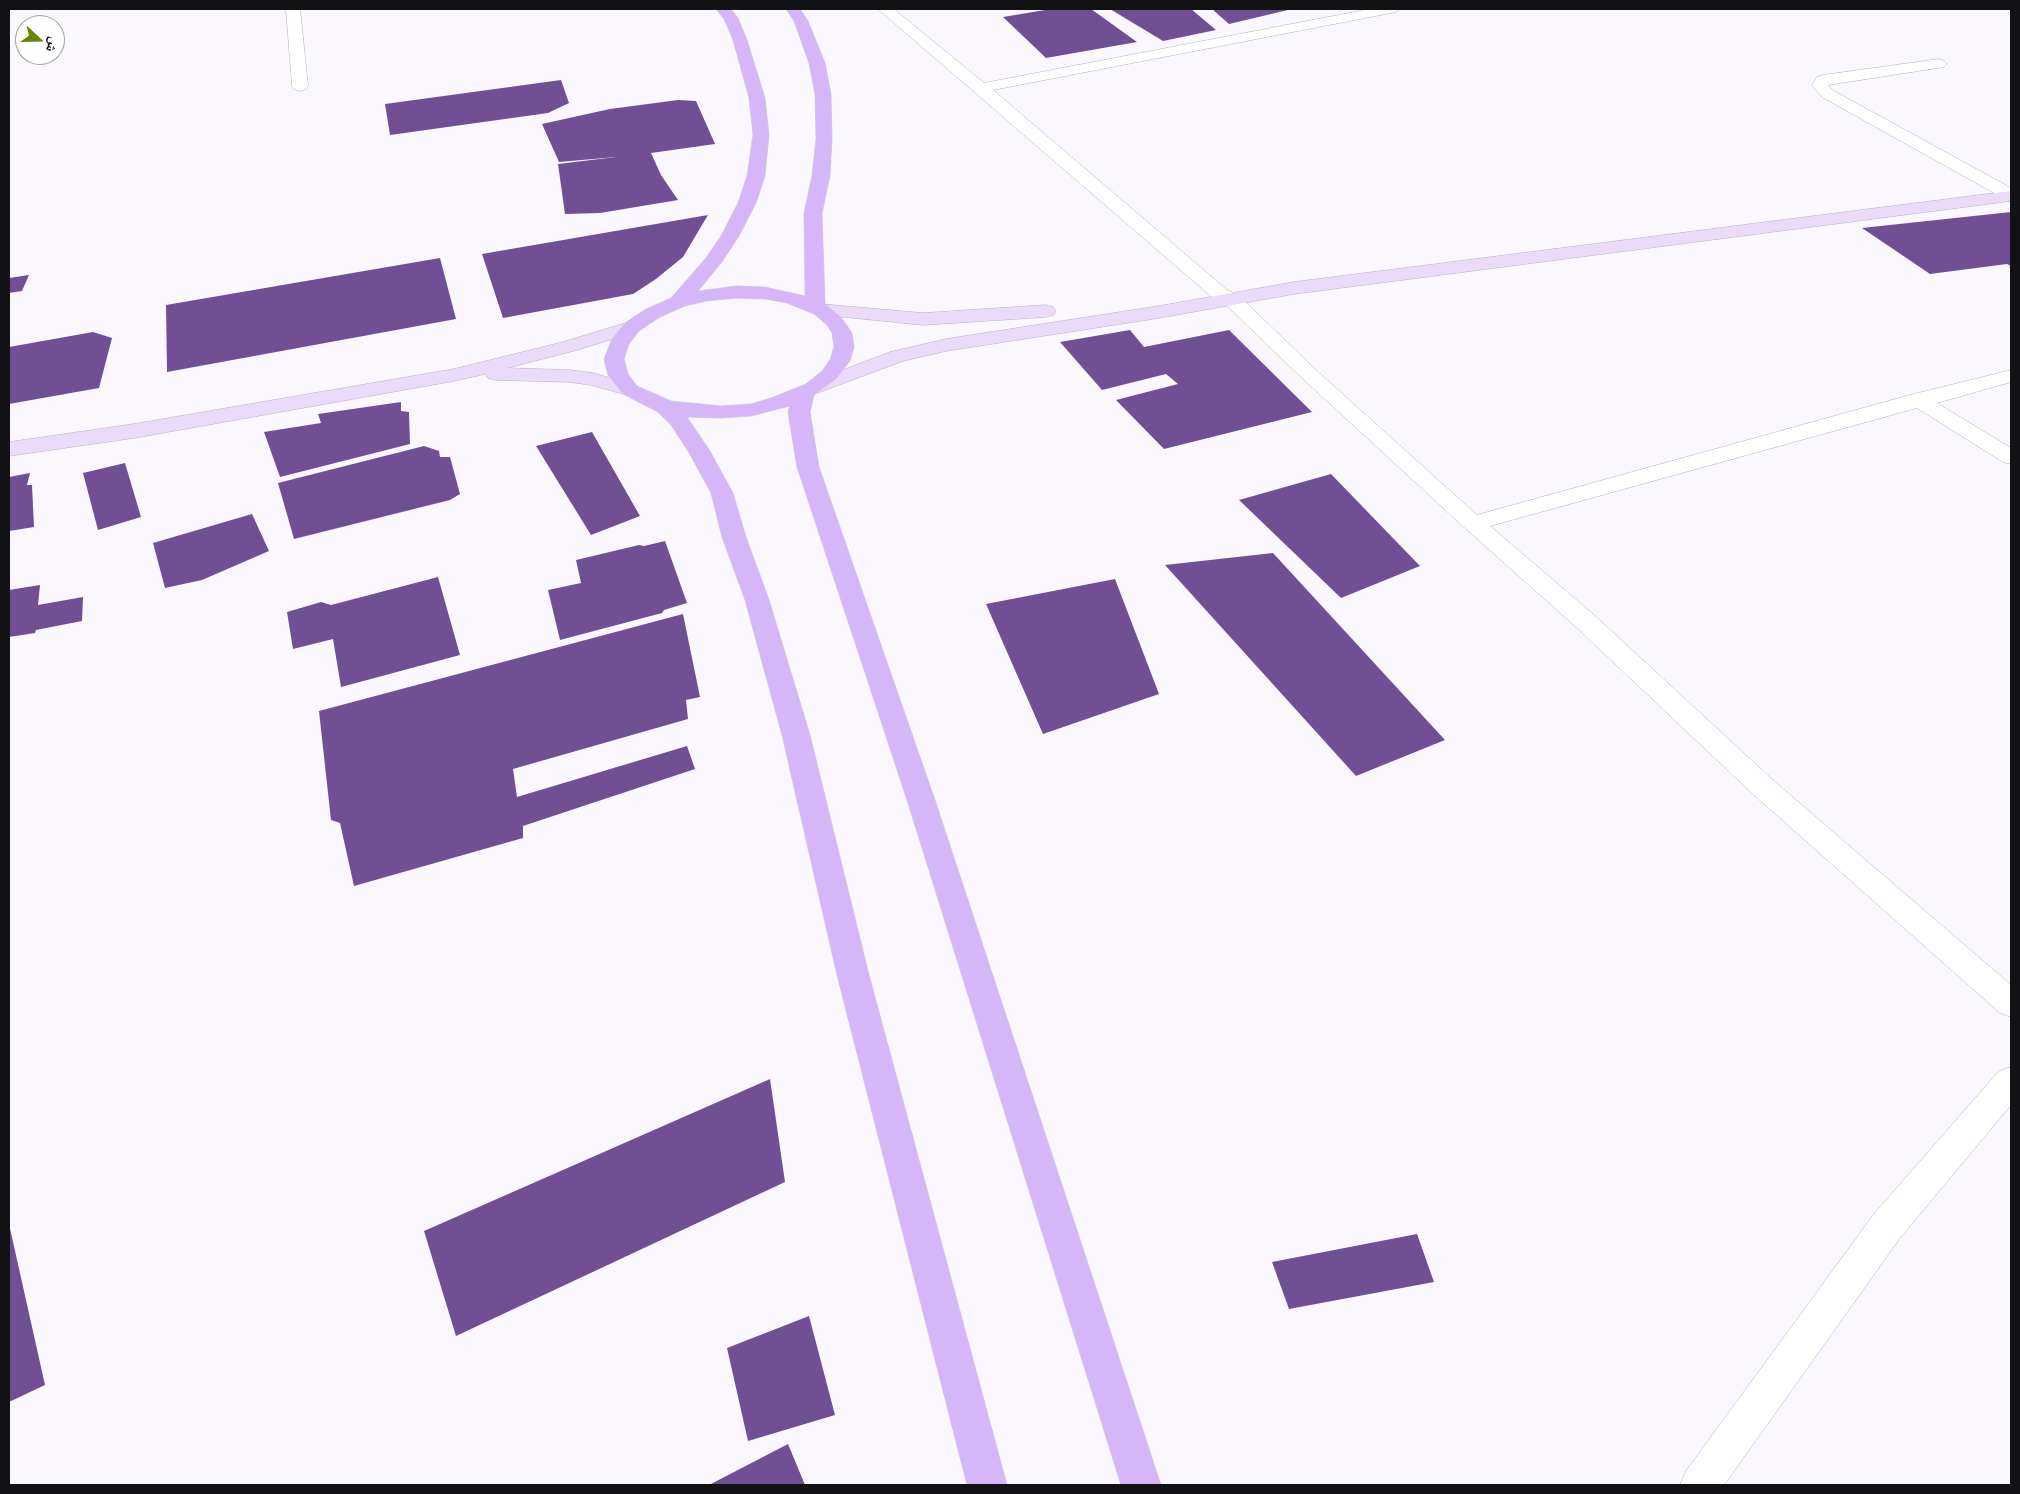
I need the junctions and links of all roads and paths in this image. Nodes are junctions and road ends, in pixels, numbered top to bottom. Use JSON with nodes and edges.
{"nodes":[{"id":1,"x":293,"y":9,"type":"edge"},
{"id":2,"x":723,"y":9,"type":"edge"},
{"id":3,"x":793,"y":9,"type":"edge"},
{"id":4,"x":885,"y":9,"type":"edge"},
{"id":5,"x":1391,"y":9,"type":"edge"},
{"id":6,"x":1939,"y":64,"type":"dead end"},
{"id":7,"x":300,"y":86,"type":"dead end"},
{"id":8,"x":981,"y":88,"type":"junction"},
{"id":9,"x":2011,"y":196,"type":"edge"},
{"id":10,"x":1226,"y":296,"type":"junction"},
{"id":11,"x":678,"y":302,"type":"junction"},
{"id":12,"x":818,"y":308,"type":"junction"},
{"id":13,"x":632,"y":327,"type":"junction"},
{"id":14,"x":454,"y":376,"type":"junction"},
{"id":15,"x":2011,"y":376,"type":"edge"},
{"id":16,"x":630,"y":390,"type":"junction"},
{"id":17,"x":808,"y":390,"type":"junction"},
{"id":18,"x":1918,"y":400,"type":"junction"},
{"id":19,"x":666,"y":407,"type":"junction"},
{"id":20,"x":9,"y":449,"type":"edge"},
{"id":21,"x":2011,"y":457,"type":"edge"},
{"id":22,"x":1473,"y":522,"type":"junction"},
{"id":23,"x":2011,"y":1004,"type":"edge"},
{"id":24,"x":2011,"y":1081,"type":"edge"},
{"id":25,"x":987,"y":1485,"type":"edge"},
{"id":26,"x":1141,"y":1485,"type":"edge"},
{"id":27,"x":1700,"y":1485,"type":"edge"}],
"edges":[{"from":1,"to":7,"type":"street"},
{"from":2,"to":11,"type":"main road"},
{"from":3,"to":12,"type":"main road"},
{"from":4,"to":8,"type":"street"},
{"from":5,"to":8,"type":"street"},
{"from":6,"to":9,"type":"street"},
{"from":8,"to":10,"type":"street"},
{"from":9,"to":10,"type":"street"},
{"from":10,"to":12,"type":"street"},
{"from":10,"to":17,"type":"street"},
{"from":10,"to":22,"type":"street"},
{"from":11,"to":12,"type":"main road"},
{"from":11,"to":13,"type":"main road"},
{"from":12,"to":17,"type":"main road"},
{"from":13,"to":14,"type":"street"},
{"from":13,"to":16,"type":"main road"},
{"from":14,"to":16,"type":"street"},
{"from":14,"to":20,"type":"street"},
{"from":15,"to":18,"type":"street"},
{"from":16,"to":19,"type":"main road"},
{"from":17,"to":19,"type":"main road"},
{"from":17,"to":26,"type":"main road"},
{"from":18,"to":21,"type":"street"},
{"from":18,"to":22,"type":"street"},
{"from":19,"to":25,"type":"main road"},
{"from":22,"to":23,"type":"street"},
{"from":24,"to":27,"type":"street"}]}
